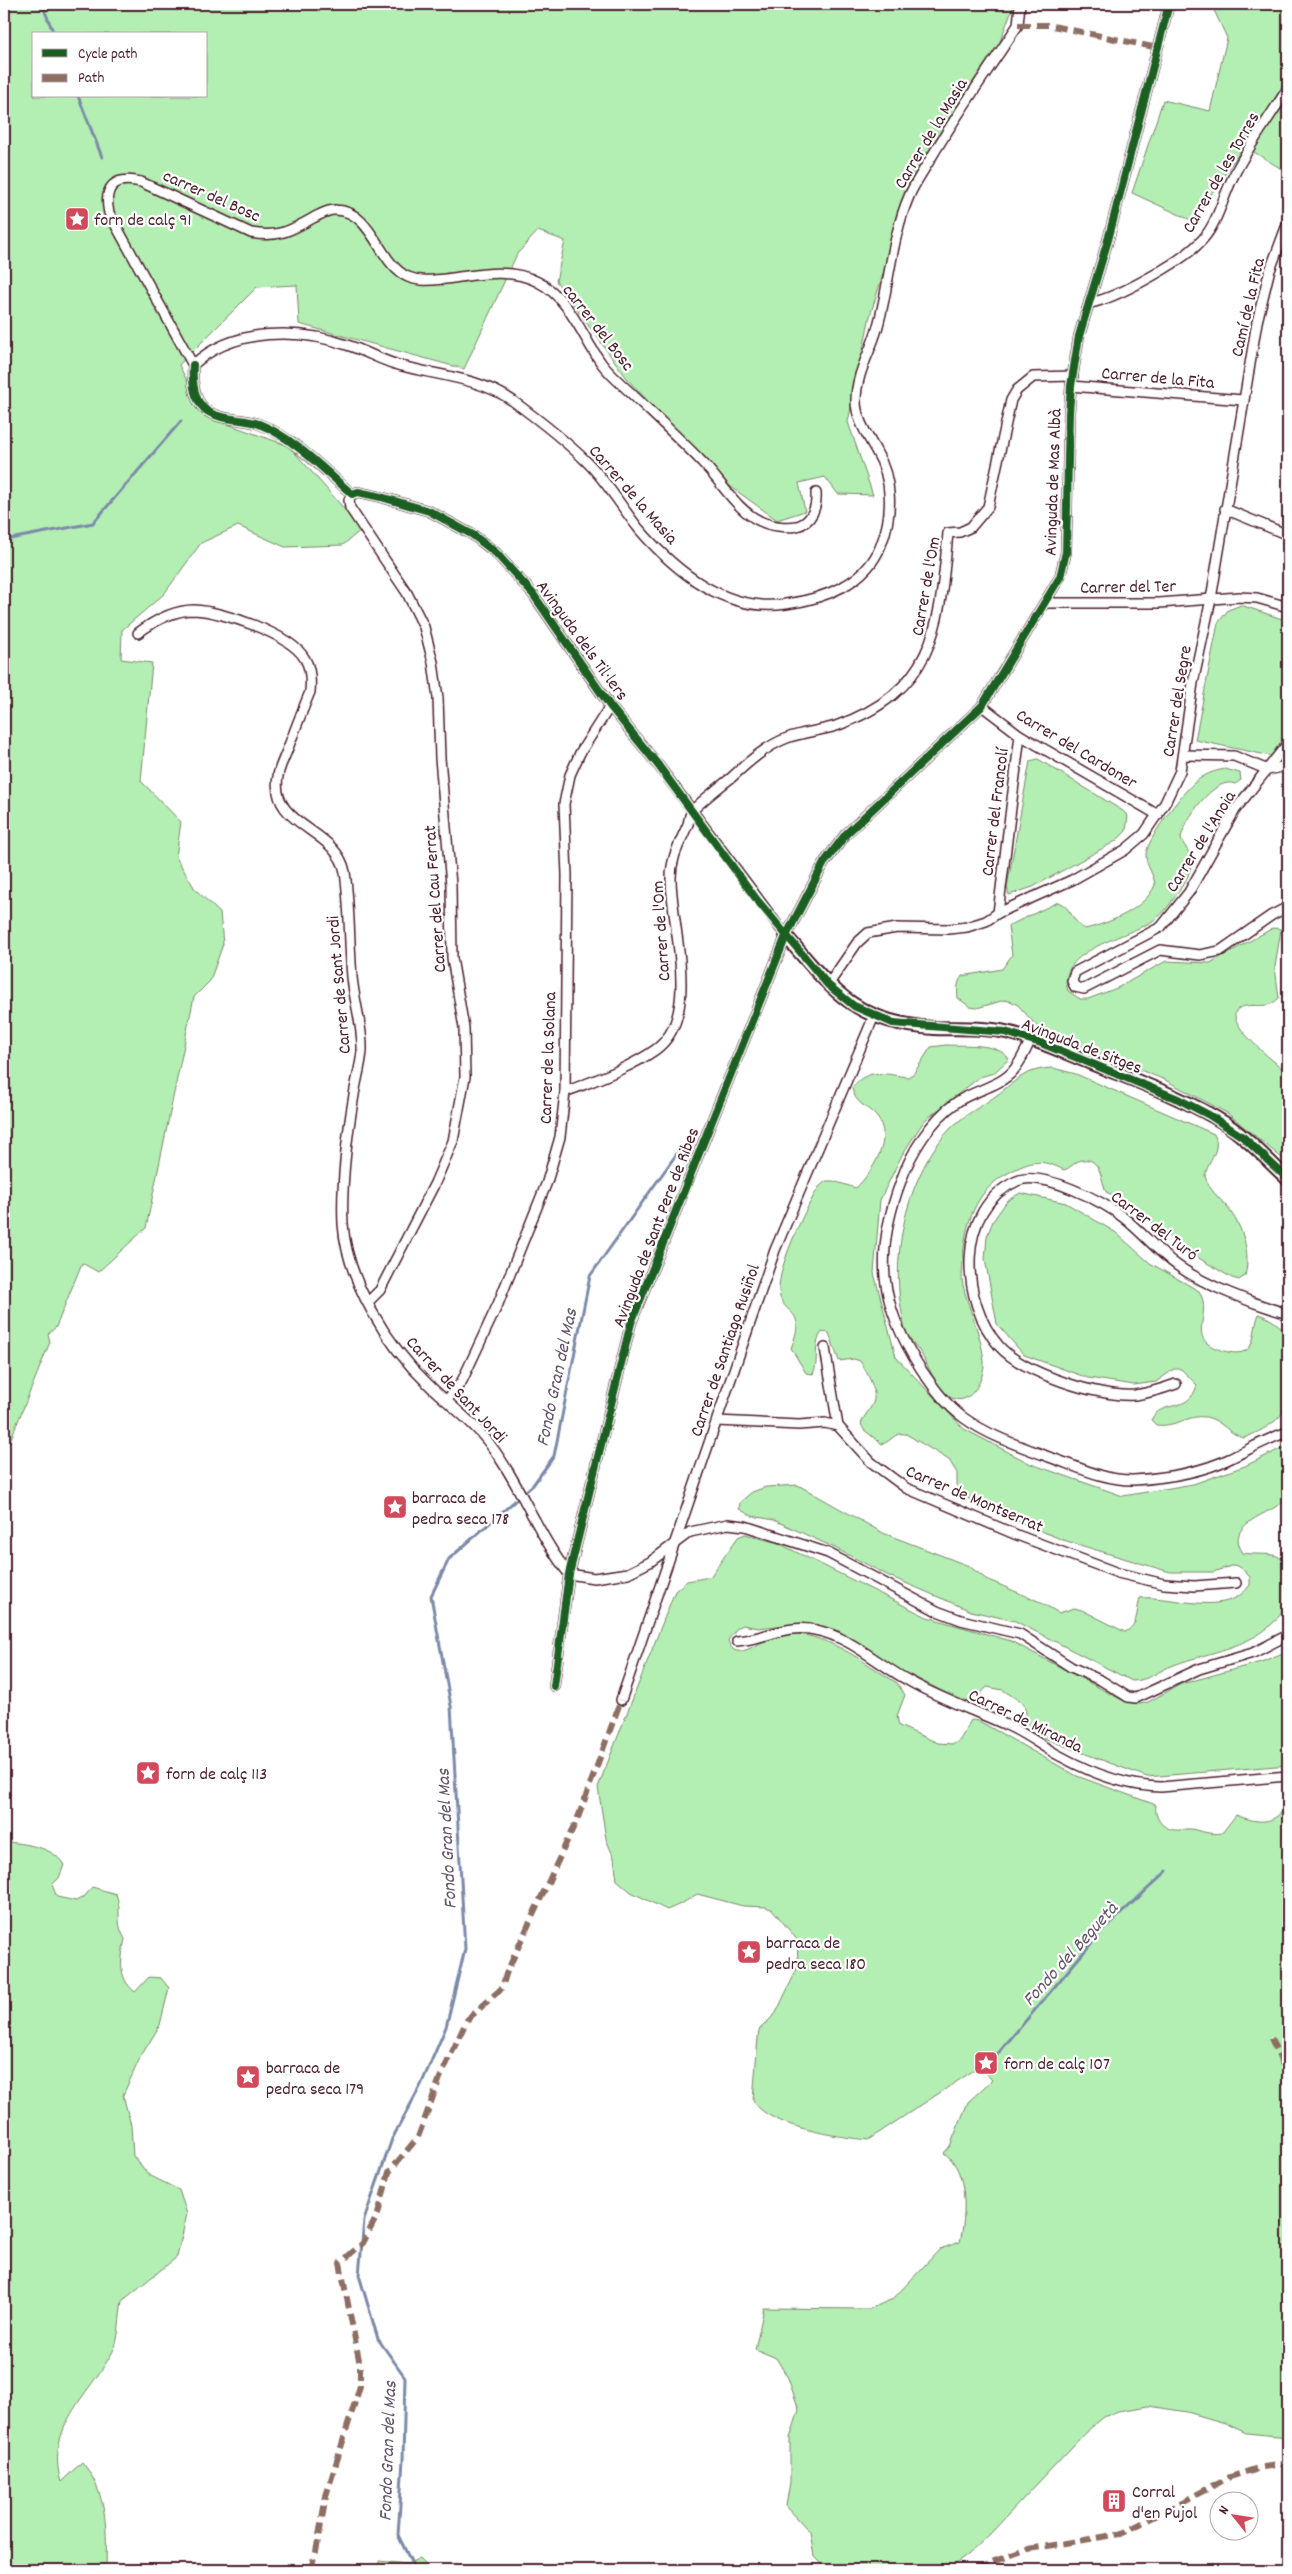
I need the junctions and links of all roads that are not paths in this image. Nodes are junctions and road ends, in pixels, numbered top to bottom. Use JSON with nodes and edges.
{"nodes":[{"id":1,"x":1020,"y":4,"type":"edge"},
{"id":2,"x":1169,"y":4,"type":"edge"},
{"id":3,"x":1288,"y":88,"type":"edge"},
{"id":4,"x":1288,"y":222,"type":"edge"},
{"id":5,"x":1090,"y":303,"type":"junction"},
{"id":6,"x":193,"y":365,"type":"junction"},
{"id":7,"x":1072,"y":376,"type":"junction"},
{"id":8,"x":1071,"y":386,"type":"junction"},
{"id":9,"x":1243,"y":400,"type":"junction"},
{"id":10,"x":816,"y":493,"type":"dead end"},
{"id":11,"x":352,"y":494,"type":"junction"},
{"id":12,"x":1225,"y":508,"type":"junction"},
{"id":13,"x":1288,"y":536,"type":"edge"},
{"id":14,"x":1211,"y":599,"type":"junction"},
{"id":15,"x":1046,"y":603,"type":"junction"},
{"id":16,"x":1288,"y":607,"type":"edge"},
{"id":17,"x":138,"y":633,"type":"dead end"},
{"id":18,"x":610,"y":706,"type":"junction"},
{"id":19,"x":982,"y":706,"type":"junction"},
{"id":20,"x":1020,"y":735,"type":"junction"},
{"id":21,"x":1288,"y":743,"type":"edge"},
{"id":22,"x":1183,"y":755,"type":"junction"},
{"id":23,"x":1288,"y":768,"type":"edge"},
{"id":24,"x":1268,"y":770,"type":"junction"},
{"id":25,"x":691,"y":812,"type":"junction"},
{"id":26,"x":1158,"y":815,"type":"junction"},
{"id":27,"x":1288,"y":908,"type":"edge"},
{"id":28,"x":998,"y":913,"type":"junction"},
{"id":29,"x":1152,"y":934,"type":"junction"},
{"id":30,"x":786,"y":936,"type":"junction"},
{"id":31,"x":1160,"y":950,"type":"junction"},
{"id":32,"x":828,"y":986,"type":"junction"},
{"id":33,"x":874,"y":1016,"type":"junction"},
{"id":34,"x":1031,"y":1039,"type":"junction"},
{"id":35,"x":565,"y":1092,"type":"junction"},
{"id":36,"x":1288,"y":1179,"type":"edge"},
{"id":37,"x":368,"y":1302,"type":"junction"},
{"id":38,"x":1288,"y":1314,"type":"edge"},
{"id":39,"x":825,"y":1348,"type":"dead end"},
{"id":40,"x":1176,"y":1384,"type":"dead end"},
{"id":41,"x":448,"y":1400,"type":"junction"},
{"id":42,"x":717,"y":1421,"type":"junction"},
{"id":43,"x":838,"y":1426,"type":"junction"},
{"id":44,"x":1288,"y":1432,"type":"edge"},
{"id":45,"x":676,"y":1542,"type":"junction"},
{"id":46,"x":569,"y":1574,"type":"junction"},
{"id":47,"x":1236,"y":1583,"type":"dead end"},
{"id":48,"x":1288,"y":1635,"type":"edge"},
{"id":49,"x":737,"y":1641,"type":"dead end"},
{"id":50,"x":554,"y":1686,"type":"dead end"},
{"id":51,"x":621,"y":1700,"type":"dead end"},
{"id":52,"x":1288,"y":1776,"type":"edge"}],
"edges":[{"from":1,"to":6,"type":"street","name":"Carrer de la Masia"},
{"from":2,"to":5,"type":"street","name":"Avinguda de Mas Albà"},
{"from":3,"to":5,"type":"street","name":"Carrer de les Torres"},
{"from":4,"to":9,"type":"street","name":"Camí de la Fita"},
{"from":5,"to":7,"type":"street","name":"Avinguda de Mas Albà"},
{"from":6,"to":10,"type":"street","name":"carrer del Bosc"},
{"from":6,"to":11,"type":"street"},
{"from":7,"to":8,"type":"street","name":"Avinguda de Mas Albà"},
{"from":7,"to":25,"type":"street","name":"Carrer de l'Om"},
{"from":8,"to":9,"type":"street","name":"Carrer de la Fita"},
{"from":8,"to":15,"type":"street","name":"Avinguda de Mas Albà"},
{"from":9,"to":12,"type":"street","name":"Carrer del Segre"},
{"from":11,"to":18,"type":"street","name":"Avinguda dels Til·lers"},
{"from":11,"to":37,"type":"street","name":"Carrer del Cau Ferrat"},
{"from":12,"to":13,"type":"street"},
{"from":12,"to":14,"type":"street","name":"Carrer del Segre"},
{"from":14,"to":15,"type":"street","name":"Carrer del Ter"},
{"from":14,"to":16,"type":"street","name":"Carrer del Ter"},
{"from":14,"to":22,"type":"street","name":"Carrer del Segre"},
{"from":15,"to":19,"type":"street","name":"Avinguda de Mas Albà"},
{"from":17,"to":37,"type":"street","name":"Carrer de Sant Jordi"},
{"from":18,"to":25,"type":"street","name":"Avinguda dels Til·lers"},
{"from":18,"to":35,"type":"street","name":"Carrer de la Solana"},
{"from":19,"to":20,"type":"street","name":"Carrer del Cardoner"},
{"from":19,"to":30,"type":"street","name":"Avinguda de Mas Albà"},
{"from":20,"to":26,"type":"street","name":"Carrer del Cardoner"},
{"from":20,"to":28,"type":"street","name":"Carrer del Francolí"},
{"from":21,"to":24,"type":"street","name":"Carrer de l'Anoia"},
{"from":22,"to":24,"type":"street"},
{"from":22,"to":26,"type":"street","name":"Carrer del Segre"},
{"from":23,"to":24,"type":"street"},
{"from":24,"to":29,"type":"street","name":"Carrer de l'Anoia"},
{"from":25,"to":30,"type":"street","name":"Avinguda de Sitges"},
{"from":25,"to":35,"type":"street","name":"Carrer de l'Om"},
{"from":26,"to":28,"type":"street","name":"Carrer del Segre"},
{"from":27,"to":31,"type":"street"},
{"from":28,"to":32,"type":"street","name":"Carrer del Segre"},
{"from":29,"to":31,"type":"street"},
{"from":29,"to":31,"type":"street","name":"Carrer de l'Anoia"},
{"from":30,"to":32,"type":"street","name":"Avinguda de Sitges"},
{"from":30,"to":46,"type":"street","name":"Avinguda de Sant Pere de Ribes"},
{"from":32,"to":33,"type":"street","name":"Avinguda de Sitges"},
{"from":33,"to":34,"type":"street","name":"Avinguda de Sitges"},
{"from":33,"to":42,"type":"street","name":"Carrer de Santiago Rusiñol"},
{"from":34,"to":36,"type":"street","name":"Avinguda de Sitges"},
{"from":34,"to":44,"type":"street"},
{"from":35,"to":41,"type":"street","name":"Carrer de la Solana"},
{"from":37,"to":41,"type":"street","name":"Carrer de Sant Jordi"},
{"from":38,"to":40,"type":"street","name":"Carrer del Turó"},
{"from":39,"to":43,"type":"street"},
{"from":41,"to":46,"type":"street","name":"Carrer de Sant Jordi"},
{"from":42,"to":43,"type":"street"},
{"from":42,"to":45,"type":"street","name":"Carrer de Santiago Rusiñol"},
{"from":43,"to":47,"type":"street","name":"Carrer de Montserrat"},
{"from":45,"to":46,"type":"street"},
{"from":45,"to":48,"type":"street"},
{"from":45,"to":51,"type":"street","name":"Carrer de Santiago Rusiñol"},
{"from":46,"to":50,"type":"street","name":"Avinguda de Sant Pere de Ribes"},
{"from":49,"to":52,"type":"street","name":"Carrer de Miranda"}]}
